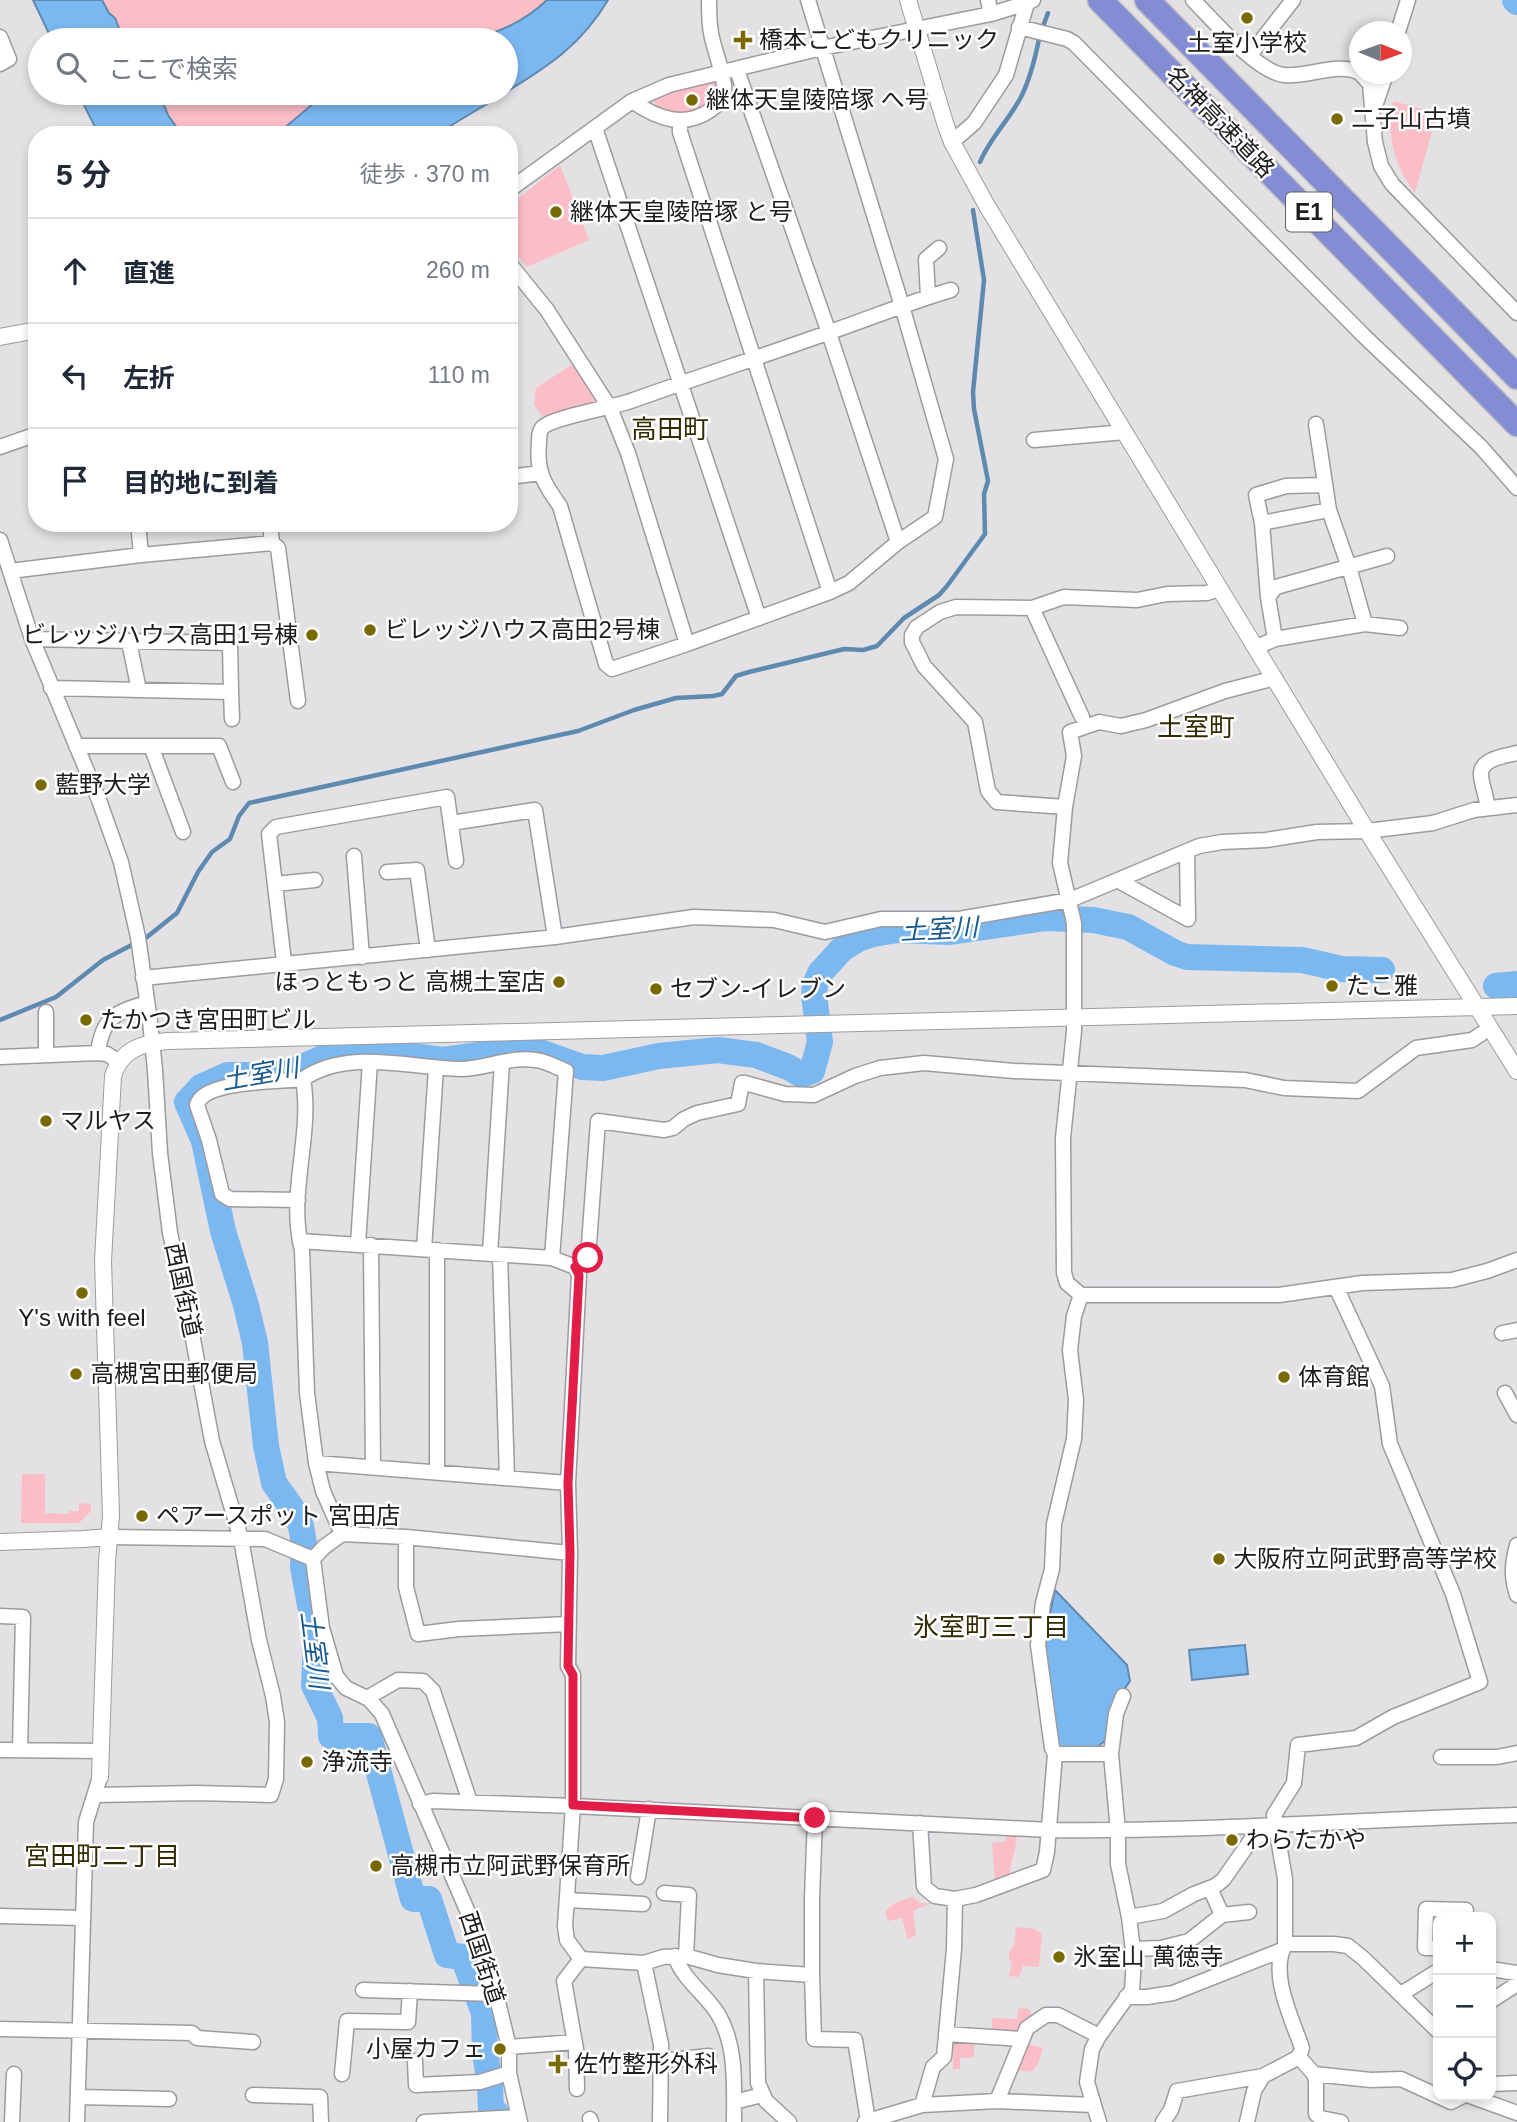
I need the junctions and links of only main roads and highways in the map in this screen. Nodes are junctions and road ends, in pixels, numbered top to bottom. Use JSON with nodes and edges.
{"nodes":[{"id":1,"x":1100,"y":0,"type":"edge"},
{"id":2,"x":1147,"y":0,"type":"edge"},
{"id":3,"x":1517,"y":377,"type":"edge"},
{"id":4,"x":1517,"y":424,"type":"edge"}],
"edges":[{"from":1,"to":4,"type":"highway","name":"名神高速道路","number":"E1"},
{"from":2,"to":3,"type":"highway","name":"名神高速道路","number":"E1"}]}
